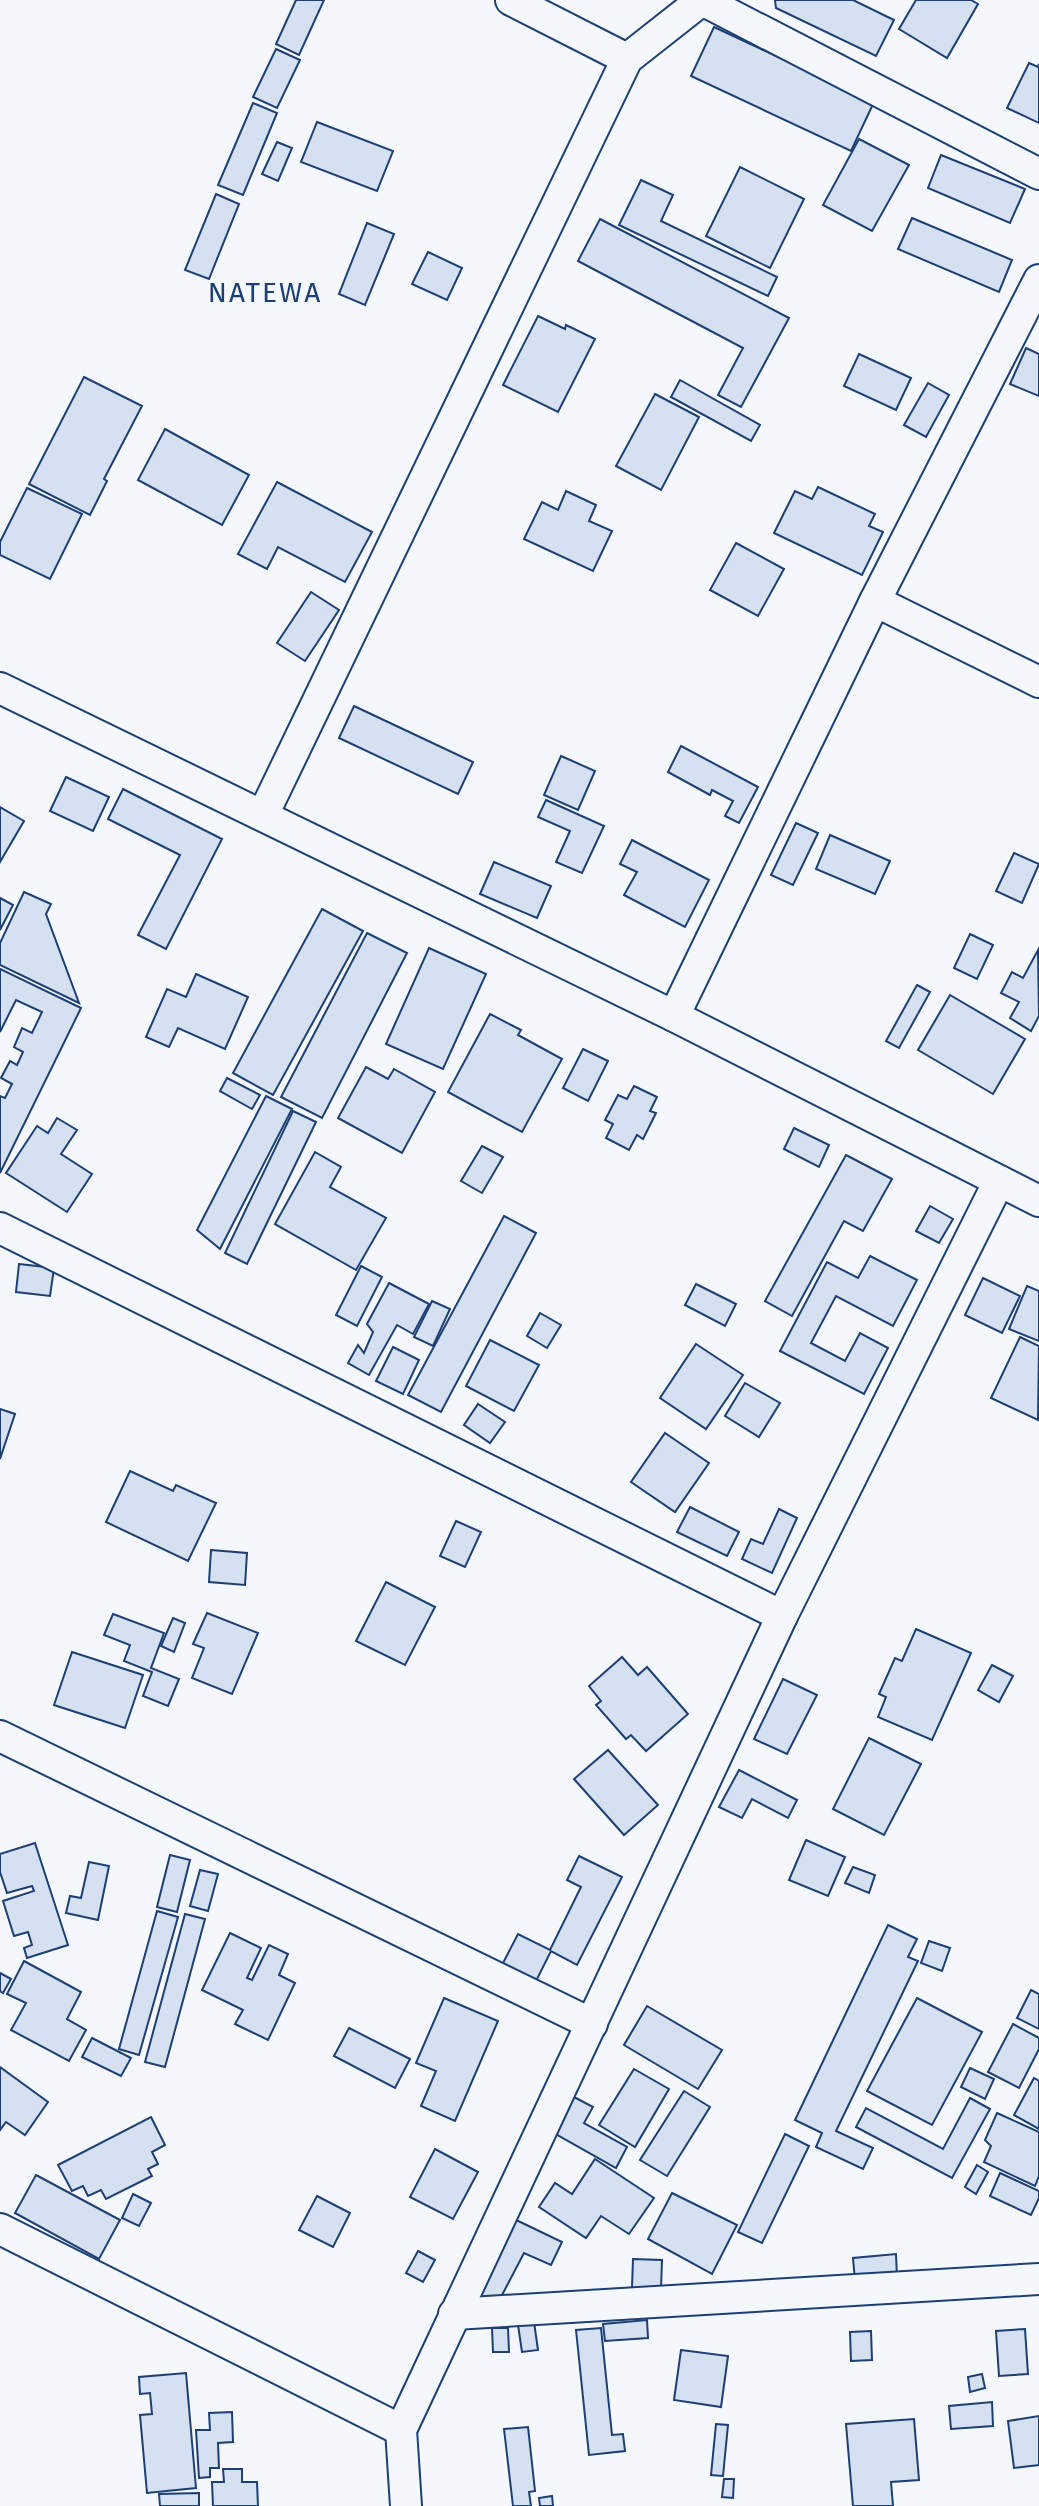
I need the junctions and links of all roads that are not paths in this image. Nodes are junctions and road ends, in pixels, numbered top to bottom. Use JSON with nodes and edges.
{"nodes":[{"id":1,"x":511,"y":0,"type":"edge"},
{"id":2,"x":702,"y":0,"type":"edge"},
{"id":3,"x":627,"y":59,"type":"junction"},
{"id":4,"x":1039,"y":174,"type":"edge"},
{"id":5,"x":1039,"y":280,"type":"edge"},
{"id":6,"x":875,"y":601,"type":"junction"},
{"id":7,"x":1039,"y":682,"type":"edge"},
{"id":8,"x":0,"y":688,"type":"edge"},
{"id":9,"x":263,"y":815,"type":"junction"},
{"id":10,"x":674,"y":1016,"type":"junction"},
{"id":11,"x":999,"y":1181,"type":"junction"},
{"id":12,"x":1039,"y":1201,"type":"edge"},
{"id":13,"x":0,"y":1228,"type":"edge"},
{"id":14,"x":782,"y":1616,"type":"junction"},
{"id":15,"x":0,"y":1736,"type":"edge"},
{"id":16,"x":592,"y":2024,"type":"junction"},
{"id":17,"x":0,"y":2229,"type":"edge"},
{"id":18,"x":1039,"y":2279,"type":"edge"},
{"id":19,"x":454,"y":2314,"type":"junction"},
{"id":20,"x":401,"y":2430,"type":"junction"},
{"id":21,"x":406,"y":2506,"type":"edge"}],
"edges":[{"from":1,"to":3,"type":"street"},
{"from":2,"to":3,"type":"street"},
{"from":2,"to":4,"type":"street"},
{"from":3,"to":9,"type":"street"},
{"from":5,"to":6,"type":"street"},
{"from":6,"to":7,"type":"street"},
{"from":6,"to":10,"type":"street"},
{"from":8,"to":9,"type":"street"},
{"from":9,"to":10,"type":"street"},
{"from":10,"to":11,"type":"street"},
{"from":11,"to":12,"type":"street"},
{"from":11,"to":14,"type":"street"},
{"from":13,"to":14,"type":"street"},
{"from":14,"to":16,"type":"street"},
{"from":15,"to":16,"type":"street"},
{"from":16,"to":19,"type":"street"},
{"from":17,"to":20,"type":"street"},
{"from":18,"to":19,"type":"street"},
{"from":19,"to":20,"type":"street"},
{"from":20,"to":21,"type":"street"}]}
